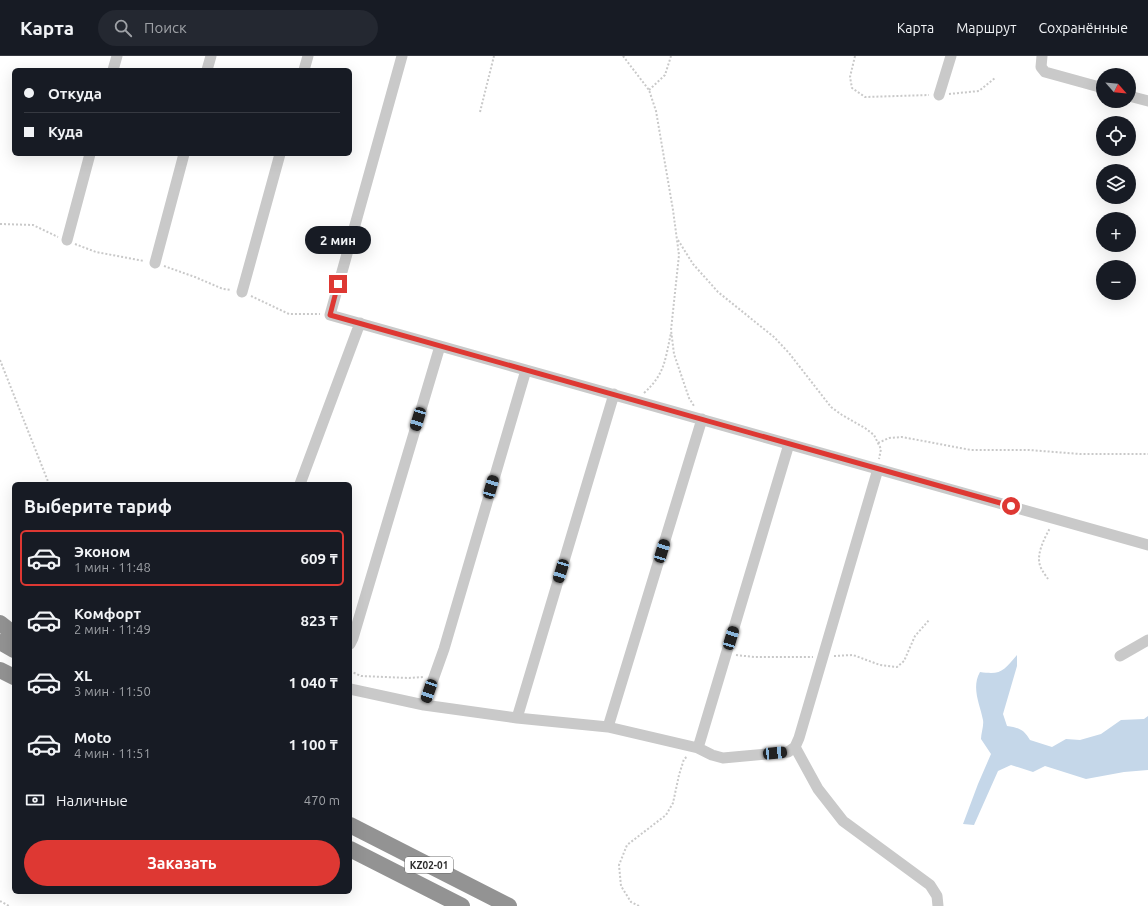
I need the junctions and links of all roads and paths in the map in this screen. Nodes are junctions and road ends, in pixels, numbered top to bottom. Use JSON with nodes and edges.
{"nodes":[{"id":1,"x":117,"y":56,"type":"edge"},
{"id":2,"x":211,"y":56,"type":"edge"},
{"id":3,"x":308,"y":56,"type":"edge"},
{"id":4,"x":402,"y":56,"type":"edge"},
{"id":5,"x":494,"y":56,"type":"edge"},
{"id":6,"x":623,"y":56,"type":"edge"},
{"id":7,"x":671,"y":56,"type":"edge"},
{"id":8,"x":855,"y":56,"type":"edge"},
{"id":9,"x":951,"y":56,"type":"edge"},
{"id":10,"x":1042,"y":56,"type":"edge"},
{"id":11,"x":114,"y":68,"type":"edge"},
{"id":12,"x":208,"y":68,"type":"edge"},
{"id":13,"x":305,"y":68,"type":"edge"},
{"id":14,"x":995,"y":78,"type":"dead end"},
{"id":15,"x":1096,"y":86,"type":"edge"},
{"id":16,"x":649,"y":90,"type":"junction"},
{"id":17,"x":939,"y":95,"type":"junction"},
{"id":18,"x":1136,"y":98,"type":"edge"},
{"id":19,"x":1148,"y":101,"type":"edge"},
{"id":20,"x":480,"y":112,"type":"dead end"},
{"id":21,"x":89,"y":156,"type":"edge"},
{"id":22,"x":183,"y":156,"type":"edge"},
{"id":23,"x":279,"y":156,"type":"edge"},
{"id":24,"x":0,"y":224,"type":"edge"},
{"id":25,"x":677,"y":239,"type":"junction"},
{"id":26,"x":67,"y":240,"type":"junction"},
{"id":27,"x":154,"y":263,"type":"junction"},
{"id":28,"x":242,"y":292,"type":"junction"},
{"id":29,"x":330,"y":315,"type":"junction"},
{"id":30,"x":360,"y":323,"type":"junction"},
{"id":31,"x":671,"y":330,"type":"junction"},
{"id":32,"x":440,"y":346,"type":"junction"},
{"id":33,"x":0,"y":360,"type":"edge"},
{"id":34,"x":526,"y":370,"type":"junction"},
{"id":35,"x":614,"y":394,"type":"junction"},
{"id":36,"x":635,"y":400,"type":"junction"},
{"id":37,"x":702,"y":419,"type":"junction"},
{"id":38,"x":878,"y":443,"type":"junction"},
{"id":39,"x":789,"y":444,"type":"junction"},
{"id":40,"x":1148,"y":454,"type":"edge"},
{"id":41,"x":878,"y":469,"type":"junction"},
{"id":42,"x":48,"y":482,"type":"edge"},
{"id":43,"x":301,"y":482,"type":"edge"},
{"id":44,"x":1055,"y":518,"type":"junction"},
{"id":45,"x":1148,"y":545,"type":"edge"},
{"id":46,"x":1048,"y":579,"type":"dead end"},
{"id":47,"x":929,"y":620,"type":"dead end"},
{"id":48,"x":0,"y":623,"type":"edge"},
{"id":49,"x":12,"y":632,"type":"edge"},
{"id":50,"x":352,"y":640,"type":"edge"},
{"id":51,"x":1148,"y":640,"type":"edge"},
{"id":52,"x":0,"y":642,"type":"edge"},
{"id":53,"x":12,"y":649,"type":"edge"},
{"id":54,"x":726,"y":653,"type":"junction"},
{"id":55,"x":1120,"y":656,"type":"dead end"},
{"id":56,"x":823,"y":657,"type":"junction"},
{"id":57,"x":0,"y":670,"type":"edge"},
{"id":58,"x":352,"y":672,"type":"edge"},
{"id":59,"x":12,"y":676,"type":"edge"},
{"id":60,"x":434,"y":676,"type":"junction"},
{"id":61,"x":0,"y":682,"type":"edge"},
{"id":62,"x":12,"y":685,"type":"edge"},
{"id":63,"x":352,"y":689,"type":"edge"},
{"id":64,"x":424,"y":705,"type":"junction"},
{"id":65,"x":518,"y":718,"type":"junction"},
{"id":66,"x":608,"y":727,"type":"junction"},
{"id":67,"x":795,"y":747,"type":"junction"},
{"id":68,"x":698,"y":748,"type":"junction"},
{"id":69,"x":352,"y":826,"type":"edge"},
{"id":70,"x":352,"y":850,"type":"edge"},
{"id":71,"x":0,"y":901,"type":"edge"},
{"id":72,"x":9,"y":906,"type":"edge"},
{"id":73,"x":462,"y":906,"type":"edge"},
{"id":74,"x":509,"y":906,"type":"edge"},
{"id":75,"x":638,"y":906,"type":"edge"},
{"id":76,"x":938,"y":906,"type":"edge"}],
"edges":[{"from":1,"to":11,"type":"street"},
{"from":2,"to":12,"type":"street"},
{"from":3,"to":13,"type":"street"},
{"from":4,"to":29,"type":"street"},
{"from":5,"to":20,"type":"path"},
{"from":6,"to":16,"type":"path"},
{"from":7,"to":16,"type":"path"},
{"from":8,"to":17,"type":"path"},
{"from":9,"to":17,"type":"street"},
{"from":10,"to":15,"type":"street"},
{"from":14,"to":17,"type":"path"},
{"from":16,"to":25,"type":"path"},
{"from":18,"to":19,"type":"street"},
{"from":21,"to":26,"type":"street"},
{"from":22,"to":27,"type":"street"},
{"from":23,"to":28,"type":"street"},
{"from":24,"to":26,"type":"path"},
{"from":25,"to":31,"type":"path"},
{"from":25,"to":38,"type":"path"},
{"from":26,"to":27,"type":"path"},
{"from":27,"to":28,"type":"path"},
{"from":28,"to":29,"type":"path"},
{"from":29,"to":30,"type":"street"},
{"from":30,"to":32,"type":"street"},
{"from":30,"to":43,"type":"street"},
{"from":31,"to":36,"type":"path"},
{"from":31,"to":37,"type":"path"},
{"from":32,"to":34,"type":"street"},
{"from":32,"to":50,"type":"street"},
{"from":33,"to":42,"type":"path"},
{"from":34,"to":35,"type":"street"},
{"from":34,"to":60,"type":"street"},
{"from":35,"to":36,"type":"street"},
{"from":35,"to":65,"type":"street"},
{"from":36,"to":37,"type":"street"},
{"from":37,"to":39,"type":"street"},
{"from":37,"to":66,"type":"street"},
{"from":38,"to":40,"type":"path"},
{"from":38,"to":41,"type":"path"},
{"from":39,"to":41,"type":"street"},
{"from":39,"to":54,"type":"street"},
{"from":41,"to":44,"type":"street"},
{"from":41,"to":56,"type":"street"},
{"from":44,"to":45,"type":"street"},
{"from":44,"to":46,"type":"path"},
{"from":47,"to":56,"type":"path"},
{"from":48,"to":49,"type":"highway"},
{"from":51,"to":55,"type":"street"},
{"from":52,"to":53,"type":"highway"},
{"from":54,"to":56,"type":"path"},
{"from":54,"to":68,"type":"street"},
{"from":56,"to":67,"type":"street"},
{"from":57,"to":59,"type":"highway"},
{"from":58,"to":60,"type":"path"},
{"from":60,"to":64,"type":"street"},
{"from":61,"to":62,"type":"highway"},
{"from":63,"to":64,"type":"street"},
{"from":64,"to":65,"type":"street"},
{"from":65,"to":66,"type":"street"},
{"from":66,"to":68,"type":"street"},
{"from":67,"to":68,"type":"street"},
{"from":67,"to":76,"type":"street"},
{"from":68,"to":75,"type":"path"},
{"from":69,"to":74,"type":"highway","number":"KZ02-01"},
{"from":70,"to":73,"type":"highway","number":"KZ02-01"},
{"from":71,"to":72,"type":"path"}]}
